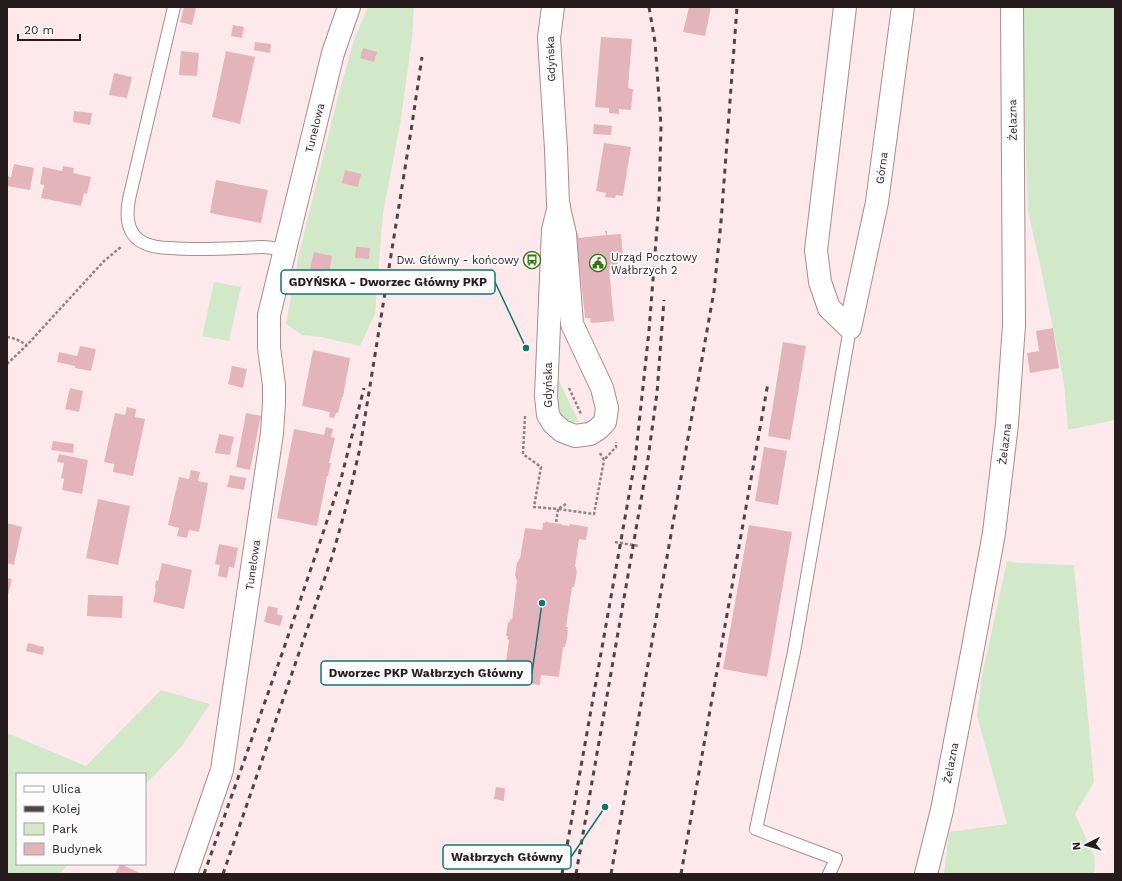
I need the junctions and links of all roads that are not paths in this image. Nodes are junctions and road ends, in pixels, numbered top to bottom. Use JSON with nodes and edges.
{"nodes":[{"id":1,"x":174,"y":7,"type":"edge"},
{"id":2,"x":349,"y":7,"type":"edge"},
{"id":3,"x":553,"y":7,"type":"edge"},
{"id":4,"x":845,"y":7,"type":"edge"},
{"id":5,"x":903,"y":7,"type":"edge"},
{"id":6,"x":1012,"y":7,"type":"edge"},
{"id":7,"x":559,"y":206,"type":"junction"},
{"id":8,"x":284,"y":250,"type":"junction"},
{"id":9,"x":850,"y":328,"type":"junction"},
{"id":10,"x":186,"y":874,"type":"edge"},
{"id":11,"x":829,"y":874,"type":"edge"},
{"id":12,"x":926,"y":874,"type":"edge"}],
"edges":[{"from":1,"to":8,"type":"lane"},
{"from":2,"to":8,"type":"street","name":"Tunelowa"},
{"from":3,"to":7,"type":"street","name":"Gdyńska"},
{"from":4,"to":9,"type":"street"},
{"from":5,"to":9,"type":"street","name":"Górna"},
{"from":6,"to":12,"type":"street","name":"Żelazna"},
{"from":7,"to":7,"type":"street","name":"Gdyńska"},
{"from":8,"to":10,"type":"street","name":"Tunelowa"},
{"from":9,"to":11,"type":"lane"}]}
